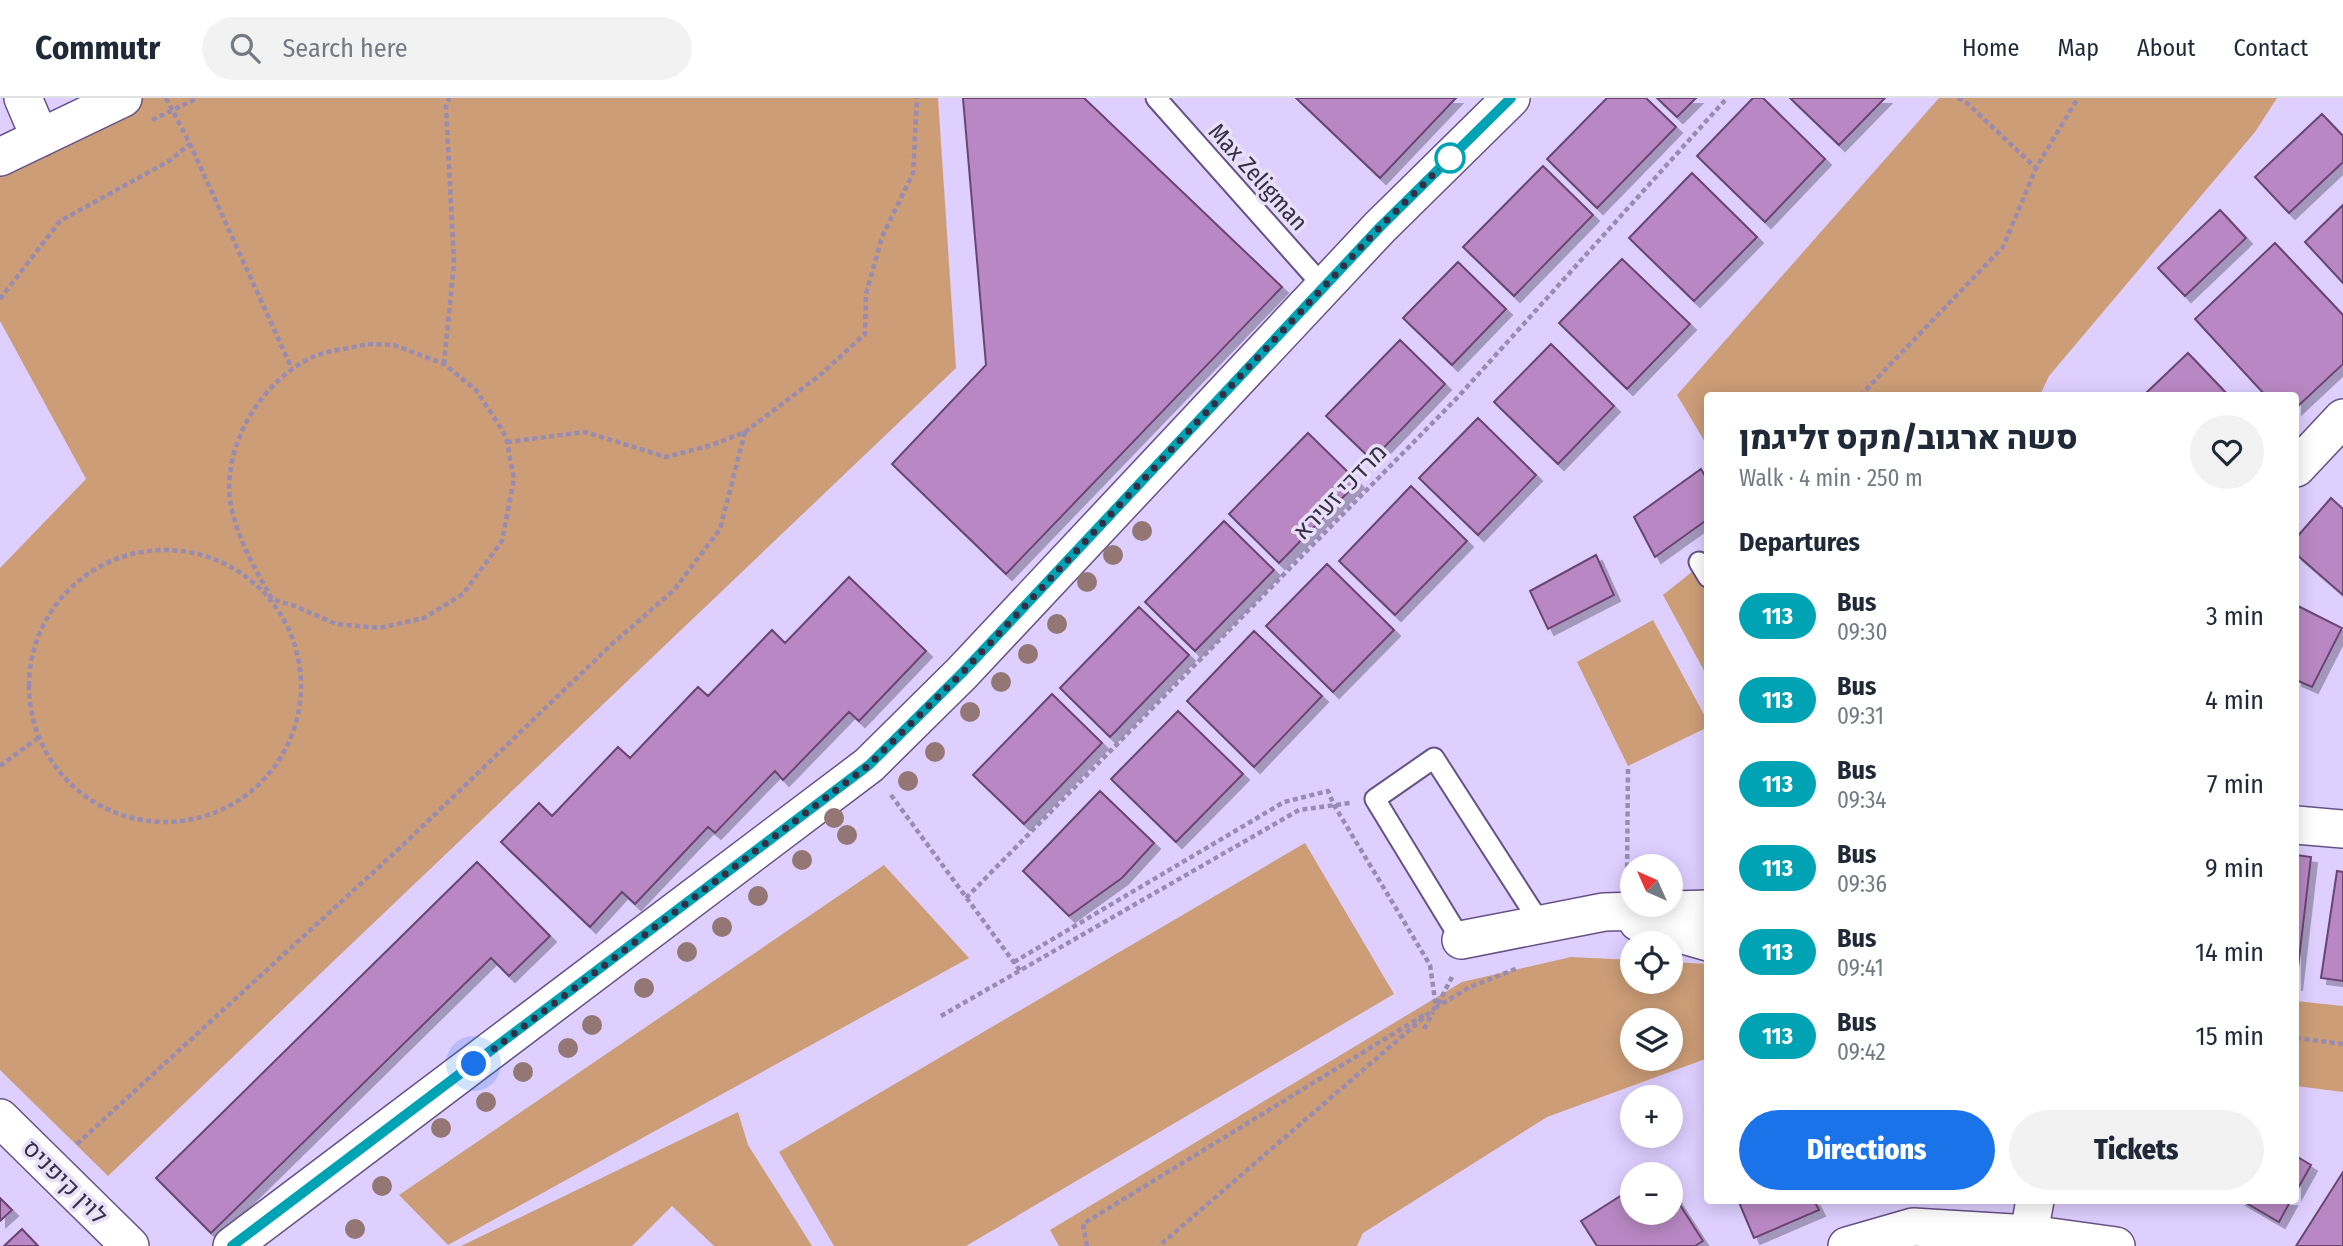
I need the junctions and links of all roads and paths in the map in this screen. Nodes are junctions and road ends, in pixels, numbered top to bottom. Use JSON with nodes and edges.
{"nodes":[{"id":1,"x":23,"y":98,"type":"edge"},
{"id":2,"x":123,"y":98,"type":"edge"},
{"id":3,"x":166,"y":98,"type":"edge"},
{"id":4,"x":449,"y":98,"type":"edge"},
{"id":5,"x":917,"y":98,"type":"edge"},
{"id":6,"x":1156,"y":98,"type":"edge"},
{"id":7,"x":1511,"y":98,"type":"edge"},
{"id":8,"x":1727,"y":98,"type":"edge"},
{"id":9,"x":1958,"y":98,"type":"edge"},
{"id":10,"x":2078,"y":98,"type":"edge"},
{"id":11,"x":40,"y":138,"type":"junction"},
{"id":12,"x":190,"y":144,"type":"junction"},
{"id":13,"x":0,"y":157,"type":"edge"},
{"id":14,"x":2036,"y":169,"type":"junction"},
{"id":15,"x":1324,"y":287,"type":"junction"},
{"id":16,"x":0,"y":299,"type":"edge"},
{"id":17,"x":444,"y":364,"type":"junction"},
{"id":18,"x":292,"y":369,"type":"junction"},
{"id":19,"x":1864,"y":392,"type":"edge"},
{"id":20,"x":2343,"y":418,"type":"edge"},
{"id":21,"x":745,"y":432,"type":"junction"},
{"id":22,"x":507,"y":442,"type":"junction"},
{"id":23,"x":2299,"y":465,"type":"edge"},
{"id":24,"x":272,"y":599,"type":"junction"},
{"id":25,"x":38,"y":738,"type":"junction"},
{"id":26,"x":869,"y":765,"type":"junction"},
{"id":27,"x":0,"y":766,"type":"edge"},
{"id":28,"x":1628,"y":766,"type":"dead end"},
{"id":29,"x":1375,"y":799,"type":"junction"},
{"id":30,"x":1334,"y":805,"type":"junction"},
{"id":31,"x":2299,"y":825,"type":"edge"},
{"id":32,"x":2343,"y":829,"type":"edge"},
{"id":33,"x":966,"y":898,"type":"junction"},
{"id":34,"x":1704,"y":908,"type":"edge"},
{"id":35,"x":1615,"y":912,"type":"junction"},
{"id":36,"x":1542,"y":926,"type":"junction"},
{"id":37,"x":1461,"y":940,"type":"junction"},
{"id":38,"x":1704,"y":941,"type":"edge"},
{"id":39,"x":1014,"y":962,"type":"junction"},
{"id":40,"x":1531,"y":964,"type":"dead end"},
{"id":41,"x":1021,"y":972,"type":"junction"},
{"id":42,"x":1436,"y":1007,"type":"junction"},
{"id":43,"x":941,"y":1016,"type":"dead end"},
{"id":44,"x":1424,"y":1029,"type":"dead end"},
{"id":45,"x":2299,"y":1038,"type":"edge"},
{"id":46,"x":2343,"y":1044,"type":"edge"},
{"id":47,"x":0,"y":1118,"type":"edge"},
{"id":48,"x":50,"y":1167,"type":"junction"},
{"id":49,"x":1909,"y":1214,"type":"edge"},
{"id":50,"x":2032,"y":1217,"type":"edge"},
{"id":51,"x":130,"y":1246,"type":"edge"},
{"id":52,"x":232,"y":1246,"type":"edge"},
{"id":53,"x":1087,"y":1246,"type":"edge"},
{"id":54,"x":1158,"y":1246,"type":"edge"},
{"id":55,"x":1847,"y":1246,"type":"edge"},
{"id":56,"x":2116,"y":1246,"type":"edge"}],
"edges":[{"from":1,"to":11,"type":"street"},
{"from":2,"to":11,"type":"street"},
{"from":3,"to":12,"type":"path"},
{"from":4,"to":17,"type":"path"},
{"from":5,"to":21,"type":"path"},
{"from":6,"to":15,"type":"lane","name":"Max Zeligman"},
{"from":7,"to":15,"type":"street"},
{"from":8,"to":33,"type":"path","name":"מרדכי זעירא"},
{"from":9,"to":14,"type":"path"},
{"from":10,"to":14,"type":"path"},
{"from":11,"to":13,"type":"street"},
{"from":12,"to":16,"type":"path"},
{"from":12,"to":18,"type":"path"},
{"from":14,"to":19,"type":"path"},
{"from":15,"to":26,"type":"street"},
{"from":17,"to":18,"type":"path"},
{"from":17,"to":22,"type":"path"},
{"from":18,"to":24,"type":"path"},
{"from":20,"to":23,"type":"street"},
{"from":21,"to":22,"type":"path"},
{"from":21,"to":48,"type":"path"},
{"from":22,"to":24,"type":"path"},
{"from":24,"to":25,"type":"path"},
{"from":24,"to":25,"type":"path"},
{"from":25,"to":27,"type":"path"},
{"from":26,"to":33,"type":"path"},
{"from":26,"to":52,"type":"street"},
{"from":28,"to":35,"type":"path"},
{"from":29,"to":30,"type":"path"},
{"from":29,"to":36,"type":"lane"},
{"from":29,"to":37,"type":"lane"},
{"from":30,"to":39,"type":"path"},
{"from":30,"to":41,"type":"path"},
{"from":30,"to":42,"type":"path"},
{"from":31,"to":32,"type":"street"},
{"from":33,"to":39,"type":"path"},
{"from":34,"to":35,"type":"street"},
{"from":35,"to":36,"type":"street"},
{"from":35,"to":38,"type":"street"},
{"from":36,"to":37,"type":"street"},
{"from":37,"to":42,"type":"path"},
{"from":39,"to":41,"type":"path"},
{"from":40,"to":42,"type":"path"},
{"from":41,"to":43,"type":"path"},
{"from":42,"to":44,"type":"path"},
{"from":42,"to":53,"type":"path"},
{"from":42,"to":54,"type":"path"},
{"from":45,"to":46,"type":"path"},
{"from":47,"to":48,"type":"street","name":"לוין קיפניס"},
{"from":48,"to":51,"type":"street","name":"לוין קיפניס"},
{"from":49,"to":50,"type":"street"},
{"from":49,"to":55,"type":"street"},
{"from":50,"to":56,"type":"street"}]}
